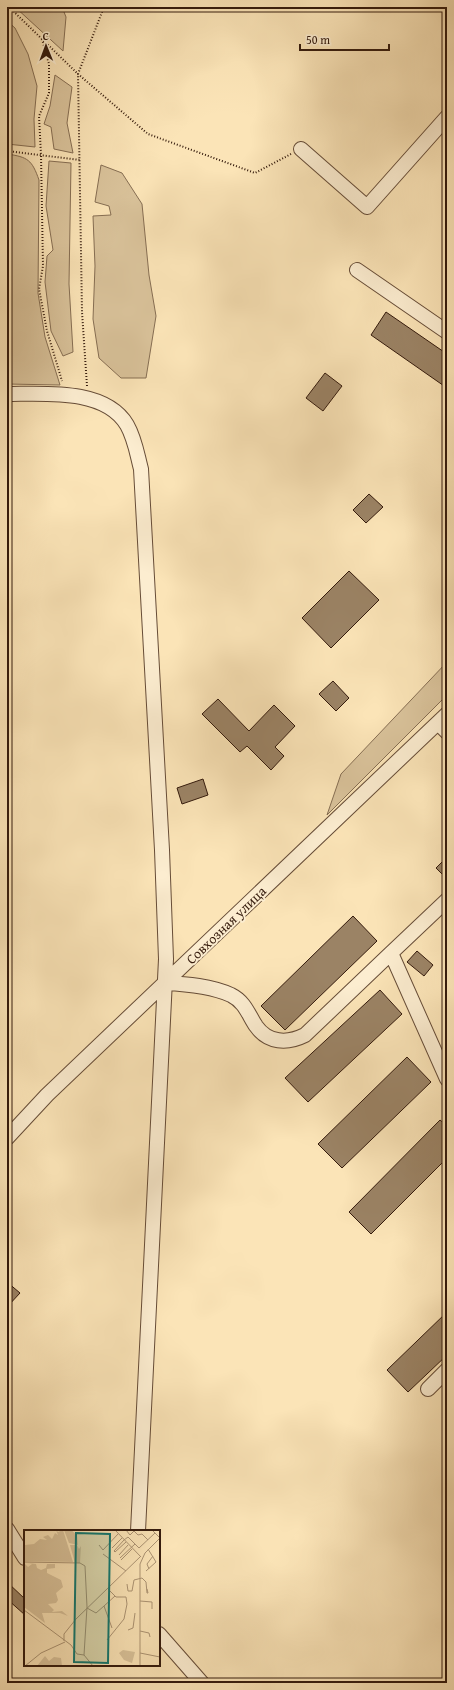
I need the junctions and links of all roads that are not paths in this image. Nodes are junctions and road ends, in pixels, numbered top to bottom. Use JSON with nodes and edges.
{"nodes":[{"id":1,"x":447,"y":117,"type":"edge"},
{"id":2,"x":301,"y":149,"type":"road end"},
{"id":3,"x":357,"y":270,"type":"dead end"},
{"id":4,"x":447,"y":332,"type":"edge"},
{"id":5,"x":7,"y":394,"type":"edge"},
{"id":6,"x":444,"y":723,"type":"edge"},
{"id":7,"x":447,"y":900,"type":"edge"},
{"id":8,"x":391,"y":953,"type":"junction"},
{"id":9,"x":165,"y":983,"type":"junction"},
{"id":10,"x":447,"y":1079,"type":"edge"},
{"id":11,"x":7,"y":1138,"type":"edge"},
{"id":12,"x":447,"y":1370,"type":"edge"},
{"id":13,"x":428,"y":1389,"type":"dead end"},
{"id":14,"x":7,"y":1529,"type":"edge"},
{"id":15,"x":138,"y":1530,"type":"edge"},
{"id":16,"x":24,"y":1556,"type":"edge"},
{"id":17,"x":160,"y":1635,"type":"edge"},
{"id":18,"x":202,"y":1683,"type":"edge"}],
"edges":[{"from":1,"to":2,"type":"street"},
{"from":3,"to":4,"type":"street"},
{"from":5,"to":9,"type":"street"},
{"from":6,"to":9,"type":"street","name":"Совхозная улица"},
{"from":7,"to":8,"type":"street"},
{"from":8,"to":9,"type":"street"},
{"from":8,"to":10,"type":"street"},
{"from":9,"to":11,"type":"street","name":"Совхозная улица"},
{"from":9,"to":15,"type":"street"},
{"from":12,"to":13,"type":"street"},
{"from":14,"to":16,"type":"street"},
{"from":17,"to":18,"type":"street"}]}
